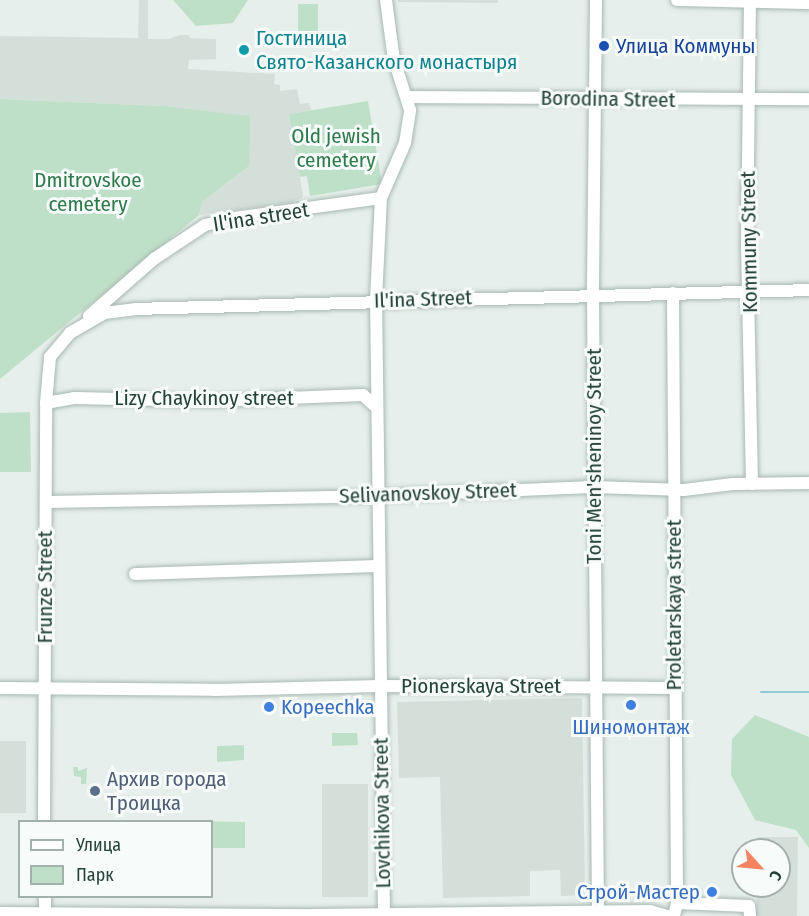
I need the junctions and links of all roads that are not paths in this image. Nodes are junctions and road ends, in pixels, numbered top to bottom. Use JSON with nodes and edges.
{"nodes":[{"id":1,"x":386,"y":0,"type":"edge"},
{"id":2,"x":596,"y":0,"type":"edge"},
{"id":3,"x":677,"y":0,"type":"edge"},
{"id":4,"x":750,"y":1,"type":"edge"},
{"id":5,"x":809,"y":3,"type":"edge"},
{"id":6,"x":407,"y":97,"type":"junction"},
{"id":7,"x":596,"y":97,"type":"junction"},
{"id":8,"x":747,"y":99,"type":"junction"},
{"id":9,"x":809,"y":99,"type":"edge"},
{"id":10,"x":381,"y":198,"type":"junction"},
{"id":11,"x":749,"y":290,"type":"junction"},
{"id":12,"x":809,"y":290,"type":"edge"},
{"id":13,"x":673,"y":293,"type":"junction"},
{"id":14,"x":593,"y":294,"type":"junction"},
{"id":15,"x":376,"y":300,"type":"junction"},
{"id":16,"x":70,"y":333,"type":"junction"},
{"id":17,"x":51,"y":353,"type":"joint"},
{"id":18,"x":375,"y":387,"type":"junction"},
{"id":19,"x":363,"y":395,"type":"junction"},
{"id":20,"x":46,"y":403,"type":"junction"},
{"id":21,"x":375,"y":406,"type":"junction"},
{"id":22,"x":809,"y":483,"type":"edge"},
{"id":23,"x":752,"y":484,"type":"junction"},
{"id":24,"x":594,"y":487,"type":"junction"},
{"id":25,"x":674,"y":490,"type":"junction"},
{"id":26,"x":377,"y":496,"type":"junction"},
{"id":27,"x":46,"y":502,"type":"junction"},
{"id":28,"x":379,"y":566,"type":"junction"},
{"id":29,"x":135,"y":574,"type":"dead end"},
{"id":30,"x":380,"y":686,"type":"junction"},
{"id":31,"x":597,"y":687,"type":"junction"},
{"id":32,"x":0,"y":688,"type":"edge"},
{"id":33,"x":675,"y":688,"type":"junction"},
{"id":34,"x":44,"y":689,"type":"junction"},
{"id":35,"x":44,"y":820,"type":"edge"},
{"id":36,"x":45,"y":898,"type":"edge"},
{"id":37,"x":676,"y":910,"type":"edge"},
{"id":38,"x":749,"y":911,"type":"edge"},
{"id":39,"x":598,"y":912,"type":"junction"},
{"id":40,"x":0,"y":913,"type":"edge"},
{"id":41,"x":45,"y":915,"type":"edge"},
{"id":42,"x":384,"y":915,"type":"edge"},
{"id":43,"x":668,"y":916,"type":"edge"}],
"edges":[{"from":1,"to":6,"type":"street","name":"Lovchikova Street"},
{"from":2,"to":7,"type":"street","name":"Toni Men'sheninoy Street"},
{"from":3,"to":4,"type":"street"},
{"from":4,"to":5,"type":"street"},
{"from":4,"to":8,"type":"street","name":"Kommuny Street"},
{"from":6,"to":7,"type":"street","name":"Borodina Street"},
{"from":6,"to":10,"type":"street","name":"Lovchikova Street"},
{"from":7,"to":8,"type":"street","name":"Borodina Street"},
{"from":7,"to":14,"type":"street","name":"Toni Men'sheninoy Street"},
{"from":8,"to":9,"type":"street","name":"Borodina Street"},
{"from":8,"to":11,"type":"street","name":"Kommuny Street"},
{"from":10,"to":15,"type":"street","name":"Lovchikova Street"},
{"from":10,"to":16,"type":"street","name":"Il'ina street"},
{"from":11,"to":12,"type":"street","name":"Il'ina Street"},
{"from":11,"to":13,"type":"street","name":"Il'ina Street"},
{"from":11,"to":23,"type":"street","name":"Kommuny Street"},
{"from":13,"to":14,"type":"street","name":"Il'ina Street"},
{"from":13,"to":25,"type":"street","name":"Proletarskaya street"},
{"from":14,"to":15,"type":"street","name":"Il'ina Street"},
{"from":14,"to":24,"type":"street","name":"Toni Men'sheninoy Street"},
{"from":15,"to":16,"type":"street","name":"Il'ina Street"},
{"from":15,"to":18,"type":"street","name":"Lovchikova Street"},
{"from":16,"to":17,"type":"street","name":"Il'ina Street"},
{"from":17,"to":20,"type":"street","name":"Frunze Street"},
{"from":18,"to":19,"type":"street"},
{"from":18,"to":21,"type":"street","name":"Lovchikova Street"},
{"from":19,"to":20,"type":"street","name":"Lizy Chaykinoy street"},
{"from":19,"to":21,"type":"street"},
{"from":20,"to":27,"type":"street","name":"Frunze Street"},
{"from":21,"to":26,"type":"street","name":"Lovchikova Street"},
{"from":22,"to":23,"type":"street","name":"Selivanovskoy Street"},
{"from":23,"to":25,"type":"street","name":"Selivanovskoy Street"},
{"from":24,"to":25,"type":"street","name":"Selivanovskoy Street"},
{"from":24,"to":26,"type":"street","name":"Selivanovskoy Street"},
{"from":24,"to":31,"type":"street","name":"Toni Men'sheninoy Street"},
{"from":25,"to":33,"type":"street","name":"Proletarskaya street"},
{"from":26,"to":27,"type":"street","name":"Selivanovskoy Street"},
{"from":26,"to":28,"type":"street","name":"Lovchikova Street"},
{"from":27,"to":34,"type":"street","name":"Frunze Street"},
{"from":28,"to":29,"type":"street"},
{"from":28,"to":30,"type":"street","name":"Lovchikova Street"},
{"from":30,"to":31,"type":"street","name":"Pionerskaya Street"},
{"from":30,"to":34,"type":"street","name":"Pionerskaya Street"},
{"from":30,"to":42,"type":"street","name":"Lovchikova Street"},
{"from":31,"to":33,"type":"street","name":"Pionerskaya Street"},
{"from":31,"to":39,"type":"street","name":"Toni Men'sheninoy Street"},
{"from":32,"to":34,"type":"street","name":"Pionerskaya Street"},
{"from":33,"to":37,"type":"street","name":"Proletarskaya street"},
{"from":34,"to":35,"type":"street","name":"Frunze Street"},
{"from":36,"to":41,"type":"street"},
{"from":37,"to":38,"type":"street"},
{"from":39,"to":42,"type":"street"},
{"from":39,"to":43,"type":"street"},
{"from":40,"to":41,"type":"street"},
{"from":41,"to":42,"type":"street"}]}
